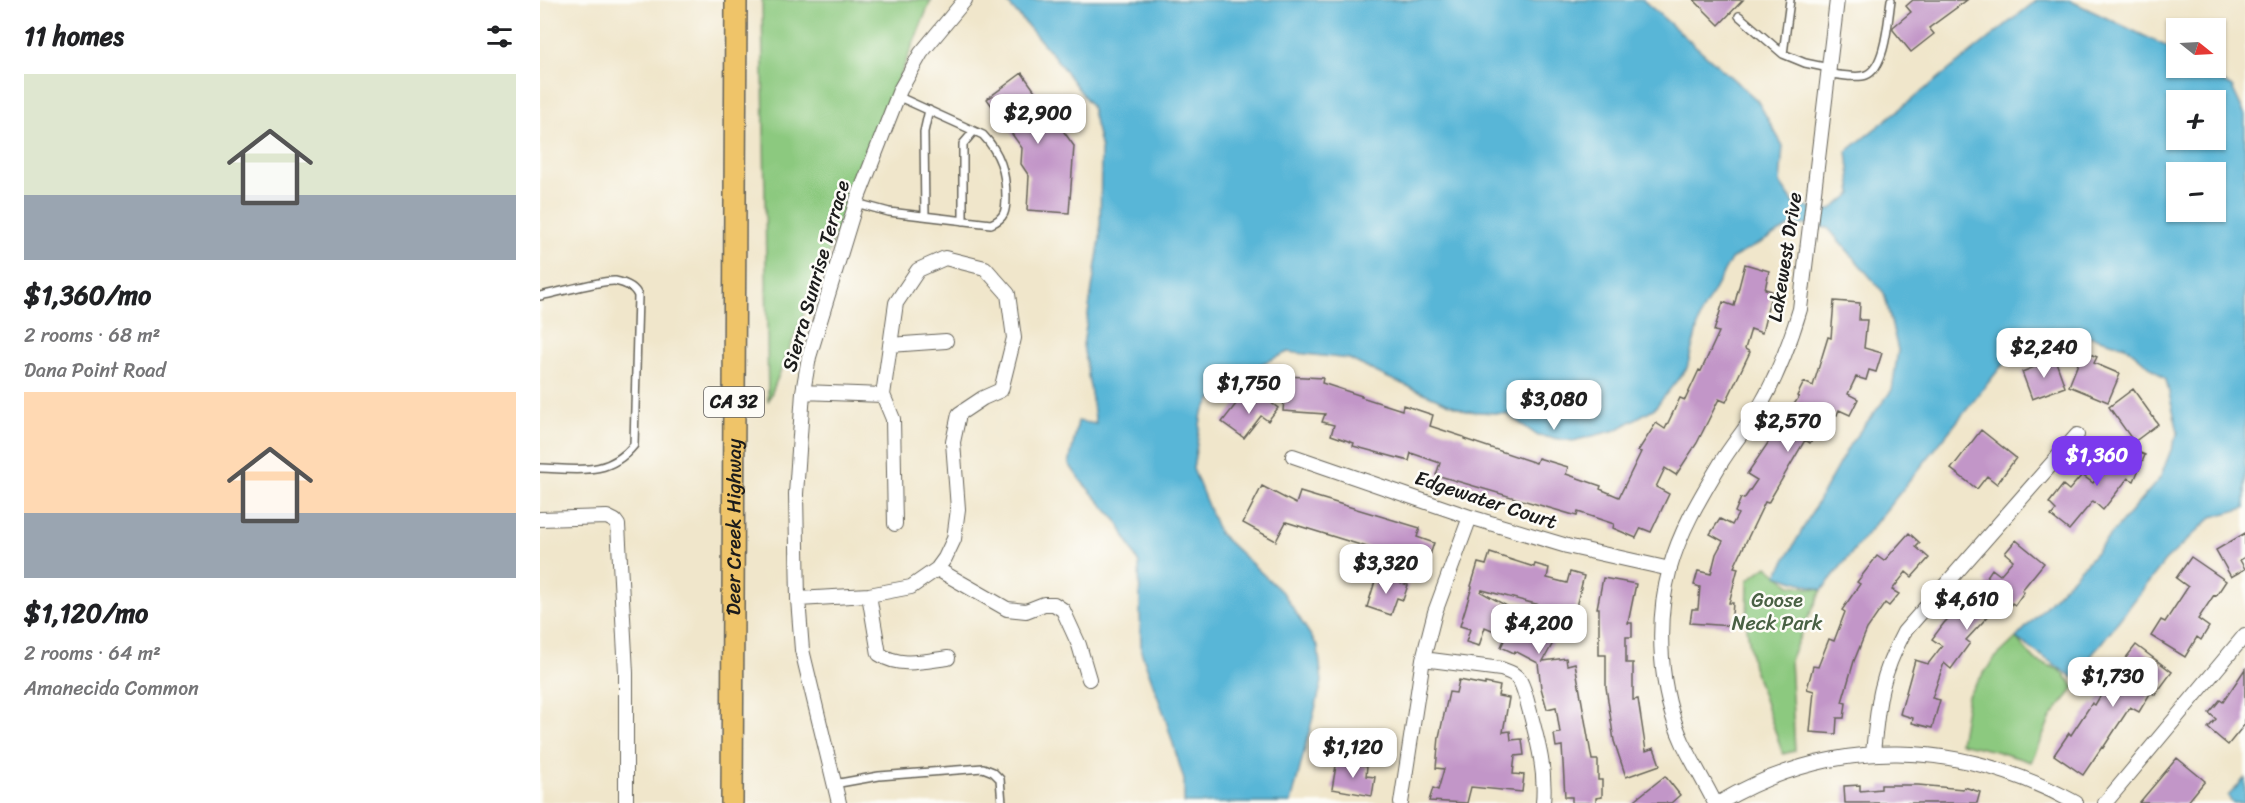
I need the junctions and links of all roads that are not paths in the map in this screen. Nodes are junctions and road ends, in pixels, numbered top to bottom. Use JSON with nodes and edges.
{"nodes":[{"id":1,"x":736,"y":0,"type":"edge"},
{"id":2,"x":966,"y":0,"type":"edge"},
{"id":3,"x":1790,"y":0,"type":"edge"},
{"id":4,"x":1836,"y":0,"type":"edge"},
{"id":5,"x":1891,"y":0,"type":"edge"},
{"id":6,"x":1739,"y":16,"type":"dead end"},
{"id":7,"x":1783,"y":54,"type":"junction"},
{"id":8,"x":1828,"y":71,"type":"junction"},
{"id":9,"x":897,"y":96,"type":"junction"},
{"id":10,"x":929,"y":110,"type":"junction"},
{"id":11,"x":974,"y":131,"type":"junction"},
{"id":12,"x":856,"y":203,"type":"junction"},
{"id":13,"x":925,"y":216,"type":"junction"},
{"id":14,"x":963,"y":221,"type":"junction"},
{"id":15,"x":540,"y":296,"type":"edge"},
{"id":16,"x":946,"y":341,"type":"dead end"},
{"id":17,"x":890,"y":345,"type":"junction"},
{"id":18,"x":803,"y":392,"type":"junction"},
{"id":19,"x":883,"y":395,"type":"junction"},
{"id":20,"x":2077,"y":435,"type":"dead end"},
{"id":21,"x":1293,"y":456,"type":"dead end"},
{"id":22,"x":540,"y":468,"type":"edge"},
{"id":23,"x":1470,"y":518,"type":"junction"},
{"id":24,"x":540,"y":519,"type":"edge"},
{"id":25,"x":895,"y":524,"type":"dead end"},
{"id":26,"x":937,"y":569,"type":"junction"},
{"id":27,"x":1670,"y":569,"type":"junction"},
{"id":28,"x":869,"y":595,"type":"junction"},
{"id":29,"x":798,"y":599,"type":"junction"},
{"id":30,"x":2245,"y":635,"type":"edge"},
{"id":31,"x":948,"y":658,"type":"dead end"},
{"id":32,"x":1423,"y":659,"type":"junction"},
{"id":33,"x":1089,"y":679,"type":"dead end"},
{"id":34,"x":1873,"y":753,"type":"junction"},
{"id":35,"x":834,"y":784,"type":"junction"},
{"id":36,"x":626,"y":803,"type":"edge"},
{"id":37,"x":732,"y":803,"type":"edge"},
{"id":38,"x":839,"y":803,"type":"edge"},
{"id":39,"x":1002,"y":803,"type":"edge"},
{"id":40,"x":1401,"y":803,"type":"edge"},
{"id":41,"x":1543,"y":803,"type":"edge"},
{"id":42,"x":1717,"y":803,"type":"edge"},
{"id":43,"x":2076,"y":803,"type":"edge"},
{"id":44,"x":2105,"y":803,"type":"edge"}],
"edges":[{"from":1,"to":37,"type":"main road","name":"Deer Creek Highway","number":"CA 32"},
{"from":2,"to":9,"type":"street","name":"Sierra Sunrise Terrace"},
{"from":3,"to":7,"type":"lane"},
{"from":4,"to":8,"type":"street","name":"Lakewest Drive"},
{"from":5,"to":8,"type":"lane"},
{"from":6,"to":7,"type":"lane"},
{"from":7,"to":8,"type":"lane"},
{"from":8,"to":27,"type":"street","name":"Lakewest Drive"},
{"from":9,"to":10,"type":"lane"},
{"from":9,"to":12,"type":"street","name":"Sierra Sunrise Terrace"},
{"from":10,"to":11,"type":"lane"},
{"from":10,"to":13,"type":"lane"},
{"from":11,"to":14,"type":"lane"},
{"from":11,"to":14,"type":"lane"},
{"from":12,"to":13,"type":"lane"},
{"from":12,"to":18,"type":"street","name":"Sierra Sunrise Terrace"},
{"from":13,"to":14,"type":"lane"},
{"from":15,"to":22,"type":"lane"},
{"from":16,"to":17,"type":"street"},
{"from":17,"to":19,"type":"street"},
{"from":17,"to":26,"type":"street"},
{"from":18,"to":19,"type":"street"},
{"from":18,"to":29,"type":"street","name":"Sierra Sunrise Terrace"},
{"from":19,"to":25,"type":"street"},
{"from":20,"to":34,"type":"street"},
{"from":21,"to":23,"type":"street","name":"Edgewater Court"},
{"from":23,"to":27,"type":"street","name":"Edgewater Court"},
{"from":23,"to":32,"type":"street"},
{"from":24,"to":36,"type":"street"},
{"from":26,"to":28,"type":"street"},
{"from":26,"to":33,"type":"street"},
{"from":27,"to":42,"type":"street","name":"Lakewest Drive"},
{"from":28,"to":29,"type":"street"},
{"from":28,"to":31,"type":"street"},
{"from":29,"to":35,"type":"street","name":"Sierra Sunrise Terrace"},
{"from":30,"to":44,"type":"street"},
{"from":32,"to":40,"type":"street"},
{"from":32,"to":41,"type":"street"},
{"from":34,"to":42,"type":"street"},
{"from":34,"to":43,"type":"street"},
{"from":35,"to":38,"type":"street","name":"Sierra Sunrise Terrace"},
{"from":35,"to":39,"type":"lane"}]}
